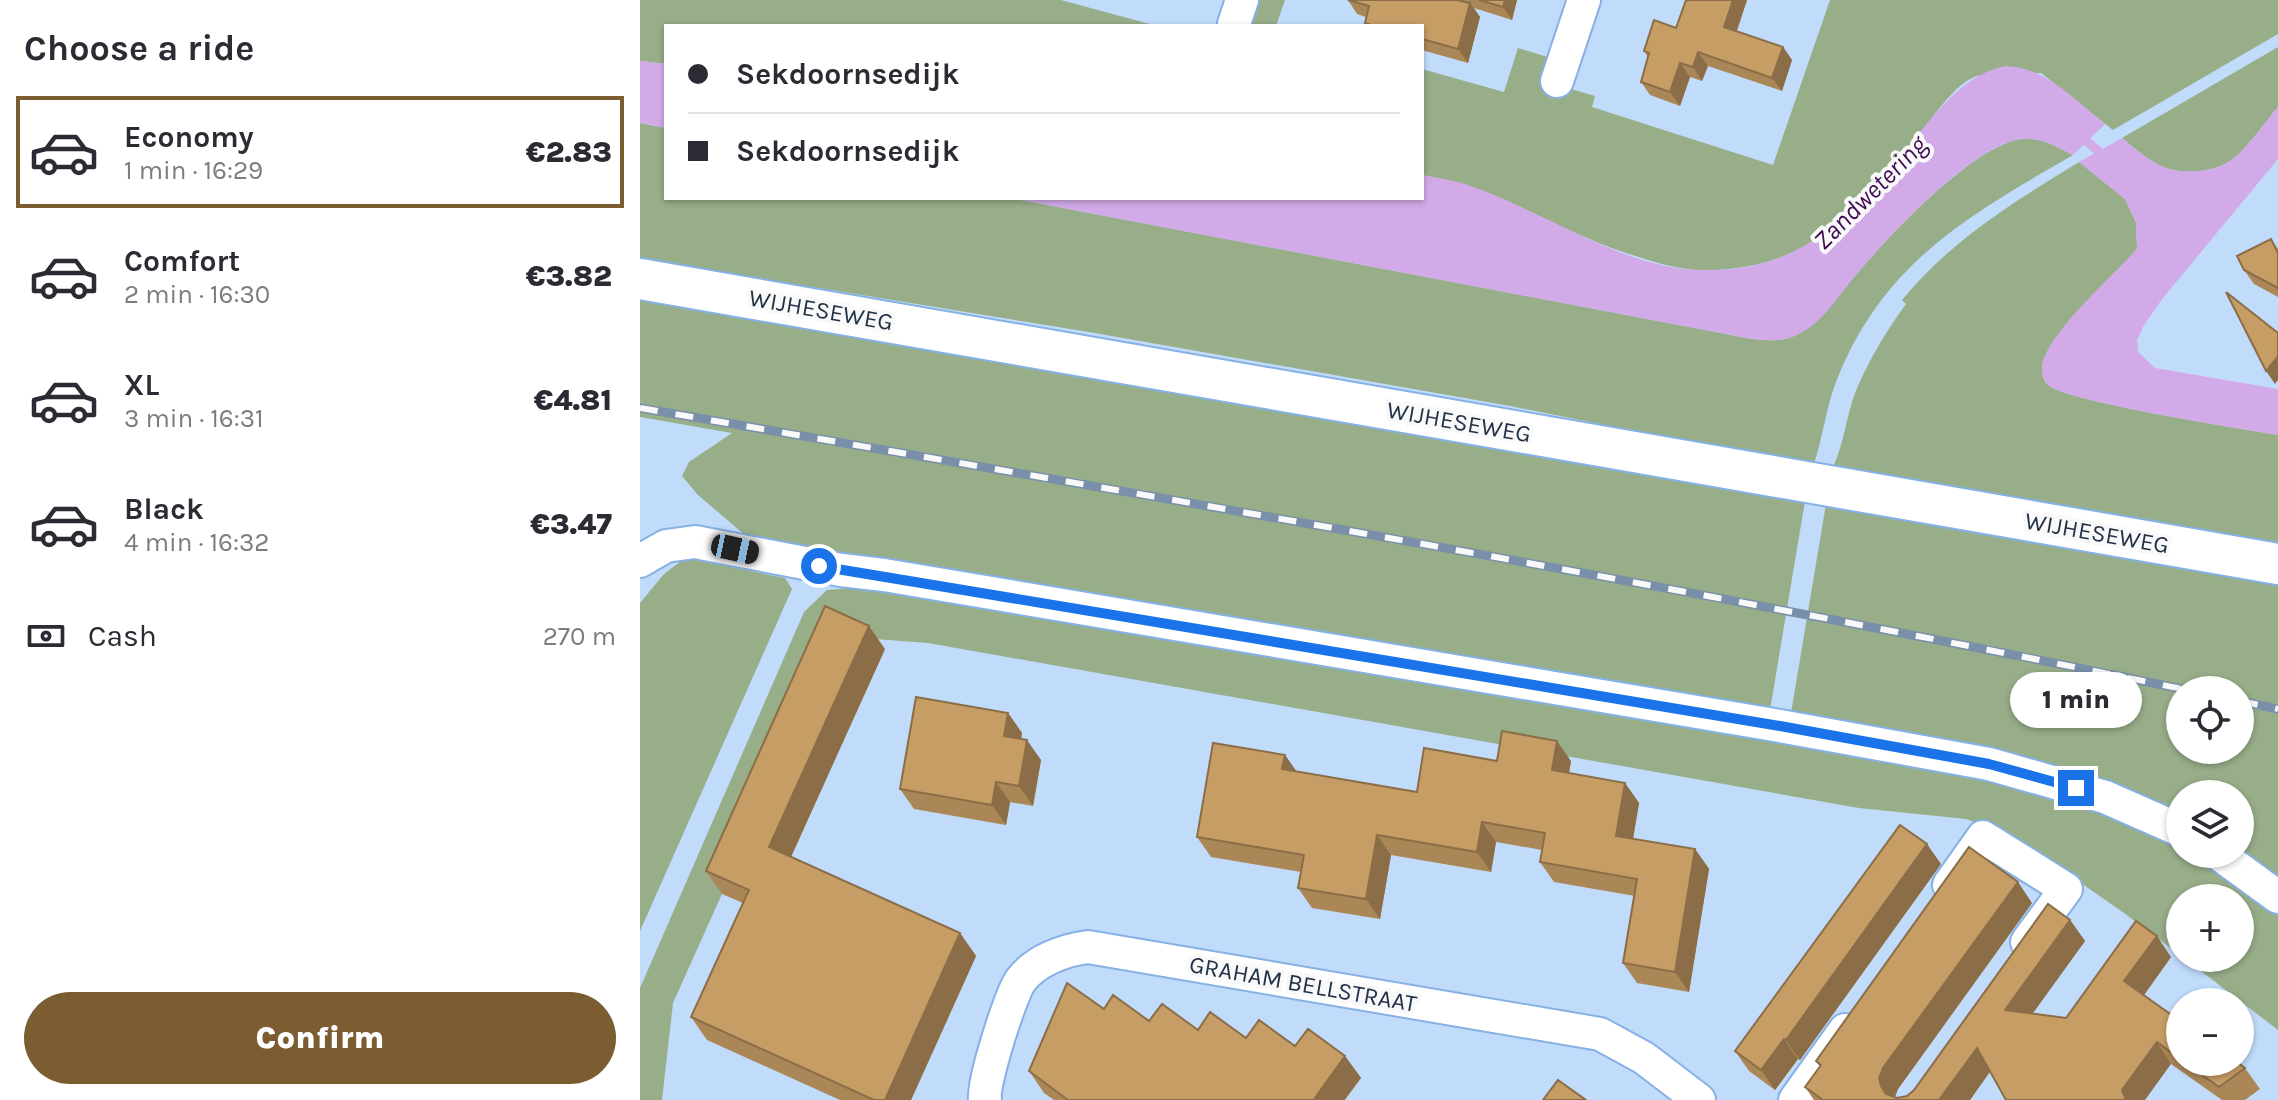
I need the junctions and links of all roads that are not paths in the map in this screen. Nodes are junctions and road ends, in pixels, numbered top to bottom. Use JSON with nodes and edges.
{"nodes":[{"id":1,"x":1584,"y":0,"type":"edge"},
{"id":2,"x":1557,"y":81,"type":"dead end"},
{"id":3,"x":640,"y":279,"type":"edge"},
{"id":4,"x":640,"y":561,"type":"edge"},
{"id":5,"x":2278,"y":564,"type":"edge"},
{"id":6,"x":2166,"y":824,"type":"edge"},
{"id":7,"x":2238,"y":868,"type":"edge"},
{"id":8,"x":2278,"y":897,"type":"edge"},
{"id":9,"x":1929,"y":912,"type":"edge"},
{"id":10,"x":2012,"y":964,"type":"edge"},
{"id":11,"x":1867,"y":1000,"type":"edge"},
{"id":12,"x":985,"y":1100,"type":"edge"},
{"id":13,"x":1699,"y":1100,"type":"edge"},
{"id":14,"x":1795,"y":1100,"type":"edge"}],
"edges":[{"from":1,"to":2,"type":"street"},
{"from":3,"to":5,"type":"main road","name":"WIJHESEWEG"},
{"from":4,"to":6,"type":"street"},
{"from":7,"to":8,"type":"street"},
{"from":9,"to":10,"type":"street"},
{"from":11,"to":14,"type":"street"},
{"from":12,"to":13,"type":"street","name":"GRAHAM BELLSTRAAT"}]}
